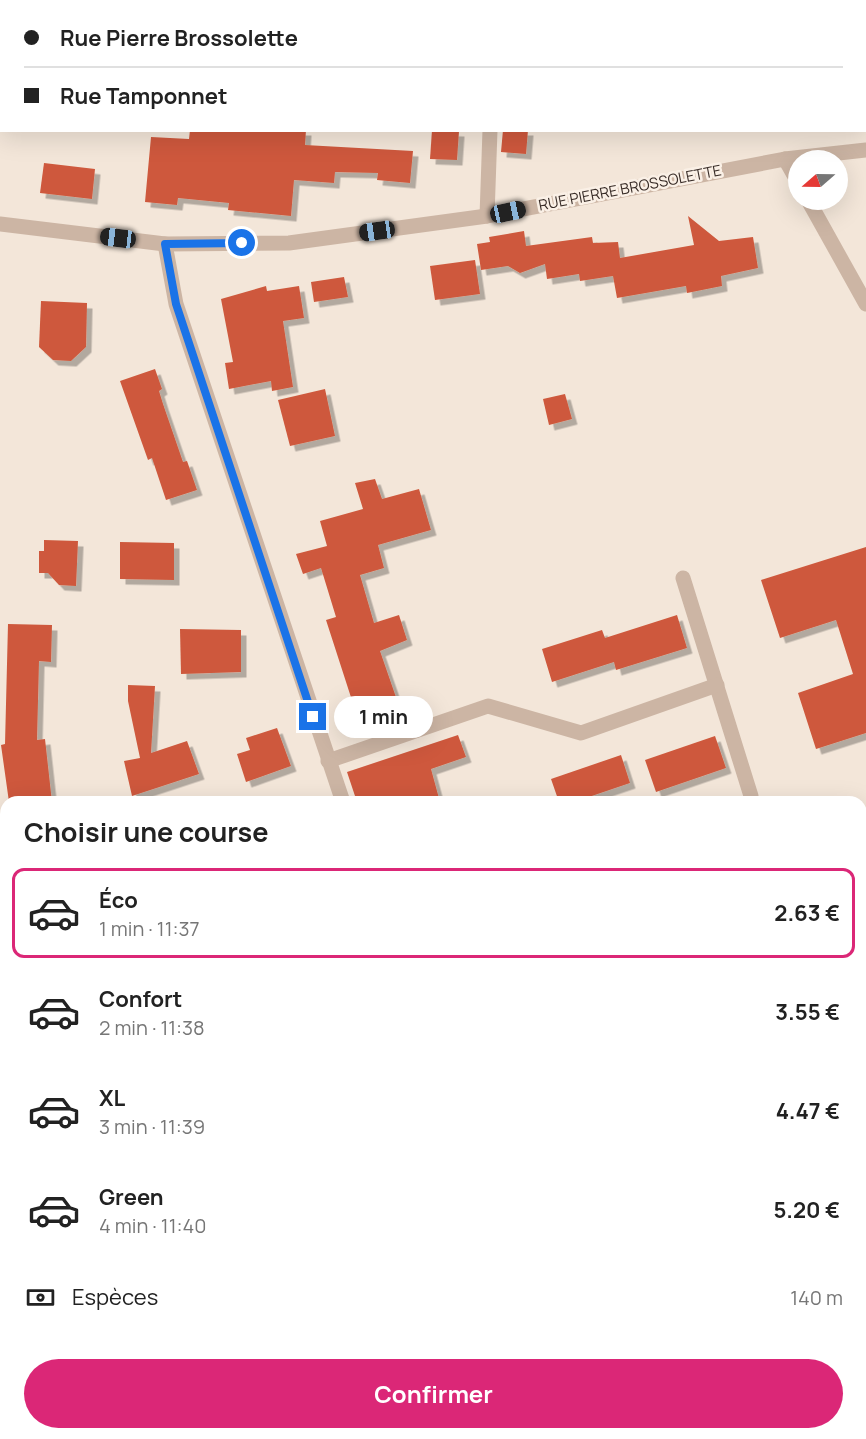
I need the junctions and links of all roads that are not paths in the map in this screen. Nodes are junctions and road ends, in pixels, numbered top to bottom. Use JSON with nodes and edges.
{"nodes":[{"id":1,"x":490,"y":132,"type":"edge"},
{"id":2,"x":866,"y":150,"type":"edge"},
{"id":3,"x":785,"y":159,"type":"junction"},
{"id":4,"x":788,"y":164,"type":"edge"},
{"id":5,"x":814,"y":210,"type":"edge"},
{"id":6,"x":487,"y":216,"type":"junction"},
{"id":7,"x":0,"y":224,"type":"edge"},
{"id":8,"x":165,"y":244,"type":"junction"},
{"id":9,"x":866,"y":304,"type":"edge"},
{"id":10,"x":683,"y":578,"type":"dead end"},
{"id":11,"x":717,"y":685,"type":"junction"},
{"id":12,"x":328,"y":761,"type":"junction"},
{"id":13,"x":341,"y":796,"type":"edge"},
{"id":14,"x":751,"y":796,"type":"dead end"}],
"edges":[{"from":1,"to":6,"type":"street"},
{"from":2,"to":3,"type":"street","name":"RUE PIERRE BROSSOLETTE"},
{"from":3,"to":4,"type":"street"},
{"from":3,"to":6,"type":"street","name":"RUE PIERRE BROSSOLETTE"},
{"from":5,"to":9,"type":"street"},
{"from":6,"to":8,"type":"street","name":"RUE PIERRE BROSSOLETTE"},
{"from":7,"to":8,"type":"street","name":"RUE PIERRE BROSSOLETTE"},
{"from":8,"to":12,"type":"street"},
{"from":10,"to":11,"type":"street"},
{"from":11,"to":12,"type":"street"},
{"from":11,"to":14,"type":"street"},
{"from":12,"to":13,"type":"street"}]}
